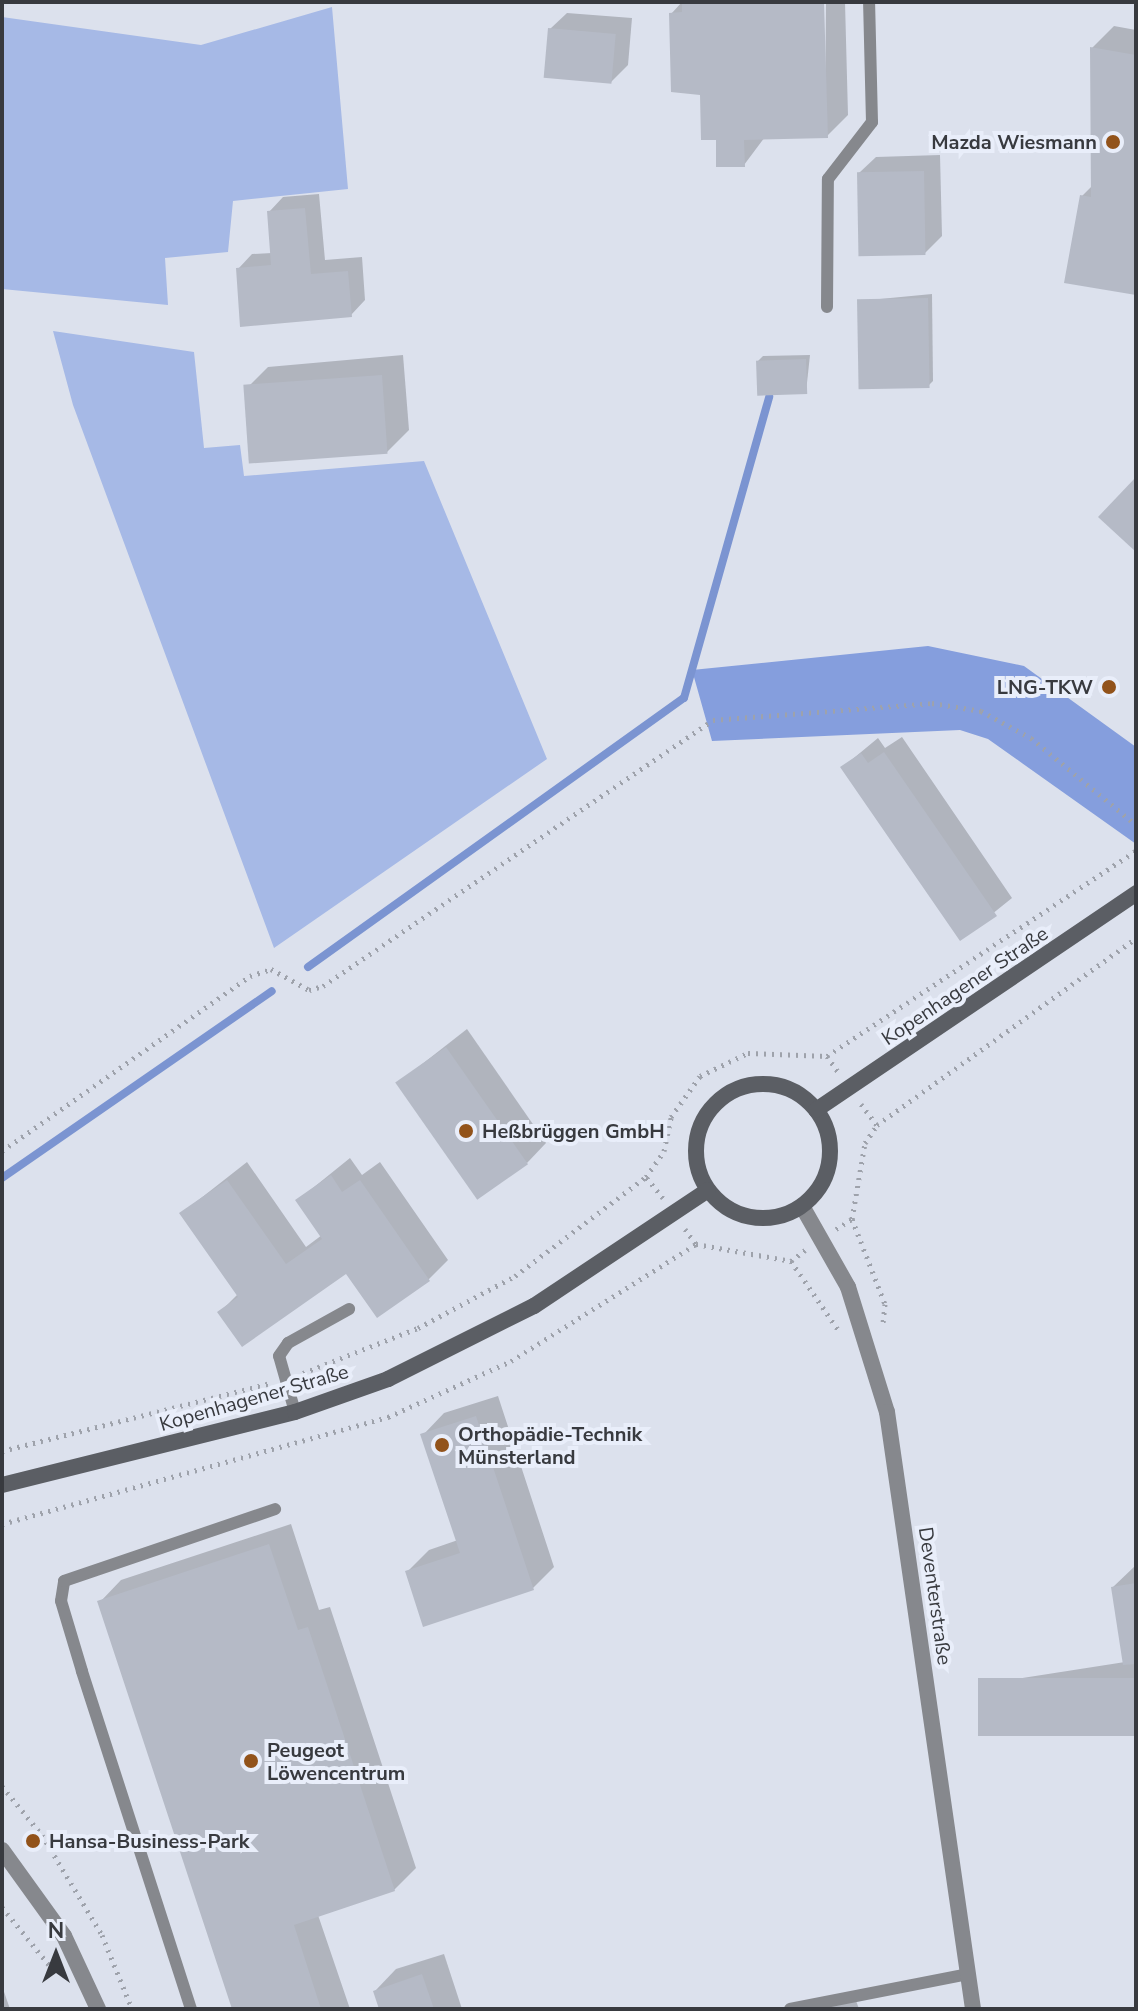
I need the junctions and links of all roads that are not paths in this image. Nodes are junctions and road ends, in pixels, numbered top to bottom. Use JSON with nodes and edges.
{"nodes":[{"id":1,"x":869,"y":2,"type":"edge"},
{"id":2,"x":827,"y":307,"type":"dead end"},
{"id":3,"x":1136,"y":893,"type":"edge"},
{"id":4,"x":816,"y":1110,"type":"junction"},
{"id":5,"x":708,"y":1190,"type":"junction"},
{"id":6,"x":802,"y":1206,"type":"junction"},
{"id":7,"x":349,"y":1309,"type":"dead end"},
{"id":8,"x":295,"y":1412,"type":"junction"},
{"id":9,"x":2,"y":1485,"type":"edge"},
{"id":10,"x":275,"y":1509,"type":"dead end"},
{"id":11,"x":2,"y":1850,"type":"edge"},
{"id":12,"x":968,"y":1974,"type":"junction"},
{"id":13,"x":98,"y":2009,"type":"edge"},
{"id":14,"x":191,"y":2009,"type":"edge"},
{"id":15,"x":790,"y":2009,"type":"edge"},
{"id":16,"x":973,"y":2009,"type":"edge"}],
"edges":[{"from":1,"to":2,"type":"lane"},
{"from":3,"to":4,"type":"main road","name":"Kopenhagener Straße"},
{"from":4,"to":5,"type":"main road"},
{"from":4,"to":6,"type":"main road"},
{"from":5,"to":6,"type":"main road"},
{"from":5,"to":8,"type":"main road","name":"Kopenhagener Straße"},
{"from":6,"to":12,"type":"street","name":"Deventerstraße"},
{"from":7,"to":8,"type":"lane"},
{"from":8,"to":9,"type":"main road","name":"Kopenhagener Straße"},
{"from":10,"to":14,"type":"lane"},
{"from":11,"to":13,"type":"street"},
{"from":12,"to":15,"type":"lane"},
{"from":12,"to":16,"type":"street","name":"Deventerstraße"}]}
